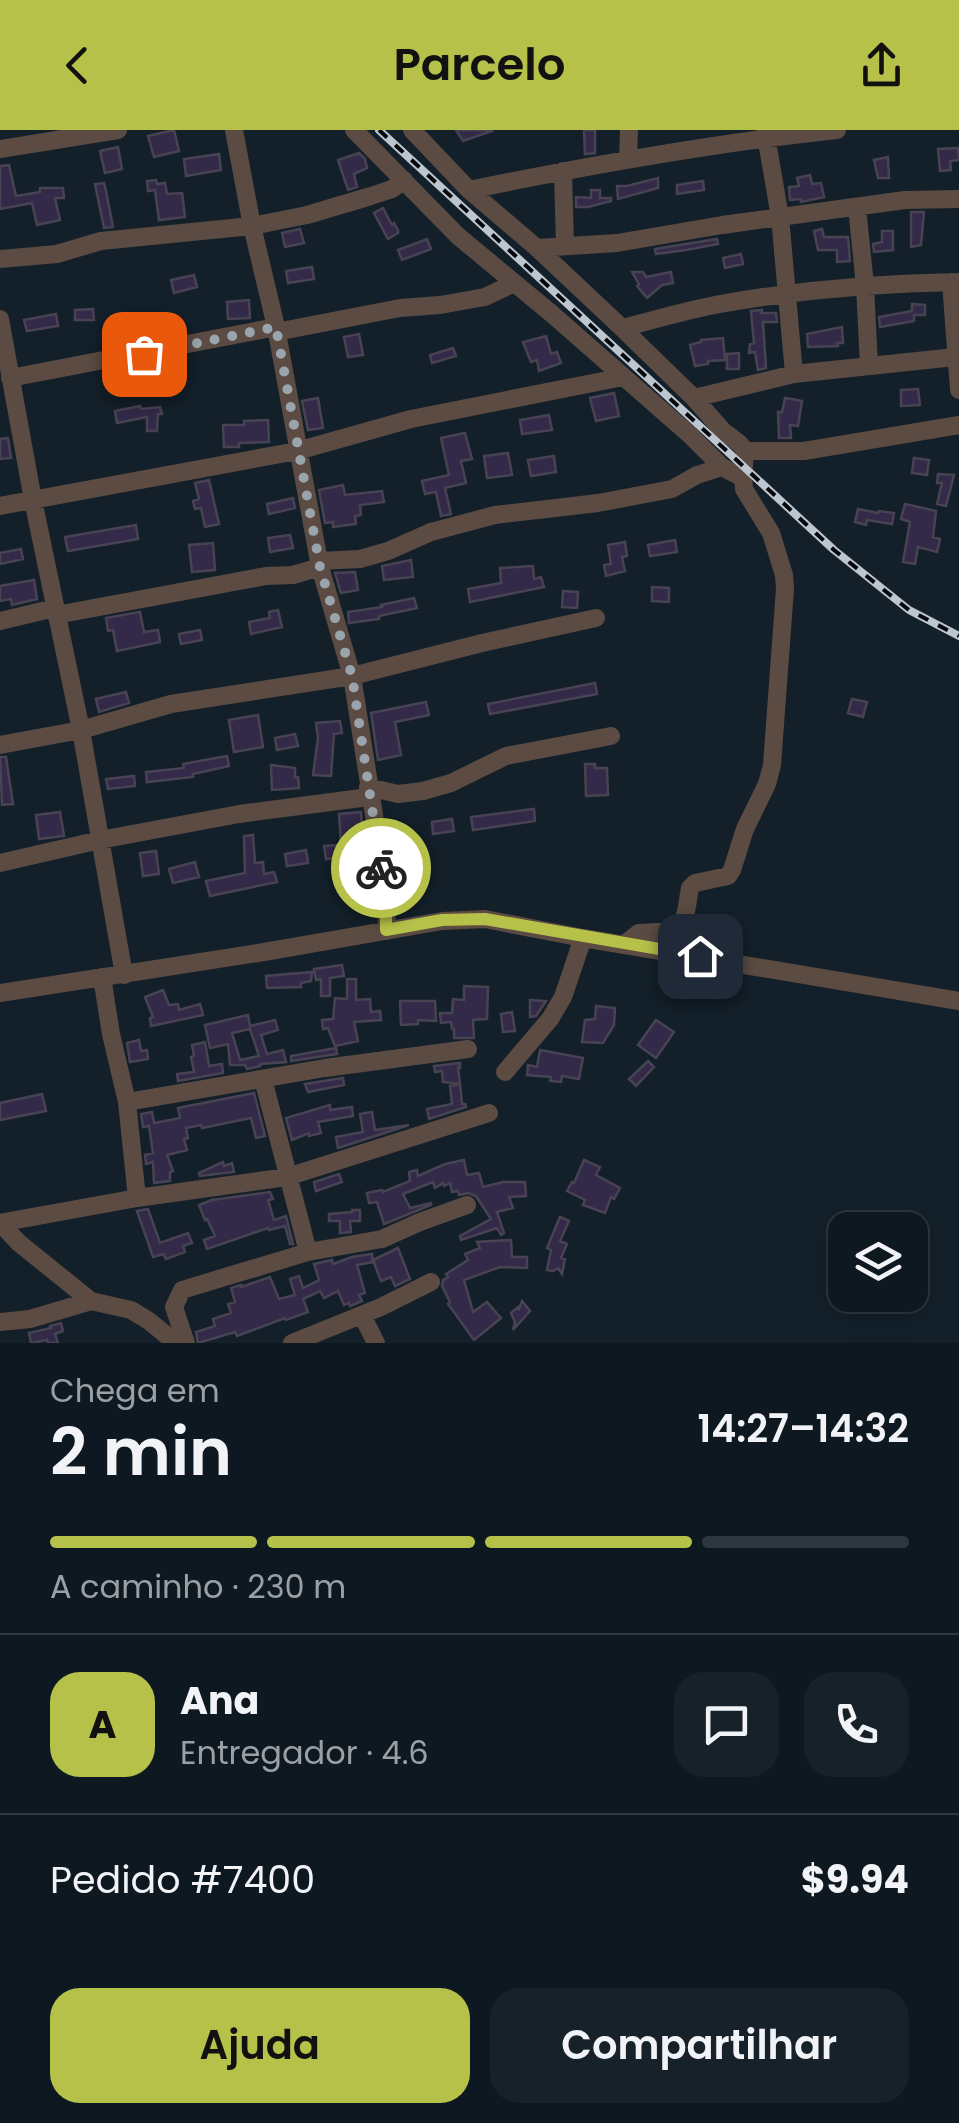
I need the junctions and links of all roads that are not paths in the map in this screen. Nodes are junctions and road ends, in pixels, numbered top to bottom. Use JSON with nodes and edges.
{"nodes":[{"id":1,"x":118,"y":130,"type":"edge"},
{"id":2,"x":234,"y":130,"type":"edge"},
{"id":3,"x":354,"y":130,"type":"edge"},
{"id":4,"x":412,"y":130,"type":"edge"},
{"id":5,"x":629,"y":130,"type":"edge"},
{"id":6,"x":837,"y":130,"type":"edge"},
{"id":7,"x":765,"y":134,"type":"edge"},
{"id":8,"x":0,"y":149,"type":"edge"},
{"id":9,"x":628,"y":160,"type":"junction"},
{"id":10,"x":563,"y":171,"type":"junction"},
{"id":11,"x":404,"y":180,"type":"junction"},
{"id":12,"x":469,"y":190,"type":"junction"},
{"id":13,"x":959,"y":200,"type":"edge"},
{"id":14,"x":857,"y":207,"type":"junction"},
{"id":15,"x":780,"y":218,"type":"junction"},
{"id":16,"x":252,"y":226,"type":"junction"},
{"id":17,"x":565,"y":246,"type":"junction"},
{"id":18,"x":537,"y":248,"type":"junction"},
{"id":19,"x":0,"y":259,"type":"edge"},
{"id":20,"x":955,"y":282,"type":"edge"},
{"id":21,"x":514,"y":283,"type":"junction"},
{"id":22,"x":865,"y":286,"type":"junction"},
{"id":23,"x":788,"y":294,"type":"junction"},
{"id":24,"x":0,"y":319,"type":"edge"},
{"id":25,"x":622,"y":328,"type":"junction"},
{"id":26,"x":276,"y":330,"type":"junction"},
{"id":27,"x":955,"y":357,"type":"junction"},
{"id":28,"x":869,"y":366,"type":"junction"},
{"id":29,"x":794,"y":374,"type":"junction"},
{"id":30,"x":624,"y":377,"type":"junction"},
{"id":31,"x":7,"y":383,"type":"edge"},
{"id":32,"x":959,"y":390,"type":"edge"},
{"id":33,"x":694,"y":398,"type":"junction"},
{"id":34,"x":959,"y":426,"type":"edge"},
{"id":35,"x":297,"y":451,"type":"junction"},
{"id":36,"x":745,"y":452,"type":"junction"},
{"id":37,"x":722,"y":468,"type":"junction"},
{"id":38,"x":742,"y":478,"type":"junction"},
{"id":39,"x":34,"y":500,"type":"junction"},
{"id":40,"x":0,"y":506,"type":"edge"},
{"id":41,"x":320,"y":564,"type":"junction"},
{"id":42,"x":293,"y":575,"type":"junction"},
{"id":43,"x":330,"y":599,"type":"junction"},
{"id":44,"x":56,"y":611,"type":"junction"},
{"id":45,"x":596,"y":618,"type":"dead end"},
{"id":46,"x":0,"y":622,"type":"edge"},
{"id":47,"x":352,"y":676,"type":"junction"},
{"id":48,"x":81,"y":730,"type":"junction"},
{"id":49,"x":611,"y":736,"type":"dead end"},
{"id":50,"x":0,"y":745,"type":"edge"},
{"id":51,"x":369,"y":792,"type":"junction"},
{"id":52,"x":100,"y":840,"type":"junction"},
{"id":53,"x":0,"y":863,"type":"edge"},
{"id":54,"x":386,"y":930,"type":"junction"},
{"id":55,"x":583,"y":938,"type":"junction"},
{"id":56,"x":626,"y":943,"type":"junction"},
{"id":57,"x":124,"y":975,"type":"junction"},
{"id":58,"x":102,"y":976,"type":"junction"},
{"id":59,"x":0,"y":993,"type":"edge"},
{"id":60,"x":959,"y":1001,"type":"edge"},
{"id":61,"x":468,"y":1049,"type":"dead end"},
{"id":62,"x":505,"y":1072,"type":"dead end"},
{"id":63,"x":263,"y":1078,"type":"junction"},
{"id":64,"x":127,"y":1102,"type":"junction"},
{"id":65,"x":489,"y":1113,"type":"dead end"},
{"id":66,"x":287,"y":1177,"type":"junction"},
{"id":67,"x":137,"y":1198,"type":"junction"},
{"id":68,"x":468,"y":1205,"type":"dead end"},
{"id":69,"x":0,"y":1223,"type":"edge"},
{"id":70,"x":308,"y":1252,"type":"junction"},
{"id":71,"x":431,"y":1282,"type":"dead end"},
{"id":72,"x":91,"y":1302,"type":"junction"},
{"id":73,"x":362,"y":1315,"type":"junction"},
{"id":74,"x":0,"y":1322,"type":"edge"},
{"id":75,"x":176,"y":1343,"type":"edge"},
{"id":76,"x":186,"y":1343,"type":"edge"},
{"id":77,"x":292,"y":1343,"type":"edge"},
{"id":78,"x":376,"y":1343,"type":"edge"}],
"edges":[{"from":1,"to":8,"type":"street"},
{"from":2,"to":16,"type":"street"},
{"from":3,"to":11,"type":"street"},
{"from":4,"to":12,"type":"street"},
{"from":5,"to":9,"type":"street"},
{"from":6,"to":7,"type":"street"},
{"from":7,"to":9,"type":"street"},
{"from":7,"to":15,"type":"street"},
{"from":9,"to":10,"type":"street"},
{"from":10,"to":12,"type":"street"},
{"from":10,"to":17,"type":"street"},
{"from":11,"to":16,"type":"street"},
{"from":11,"to":21,"type":"street"},
{"from":12,"to":18,"type":"street"},
{"from":13,"to":14,"type":"street"},
{"from":14,"to":15,"type":"street"},
{"from":14,"to":22,"type":"street"},
{"from":15,"to":17,"type":"street"},
{"from":15,"to":23,"type":"street"},
{"from":16,"to":19,"type":"street"},
{"from":16,"to":26,"type":"street"},
{"from":17,"to":18,"type":"street"},
{"from":18,"to":25,"type":"street"},
{"from":20,"to":22,"type":"street"},
{"from":20,"to":27,"type":"street"},
{"from":21,"to":26,"type":"street"},
{"from":21,"to":30,"type":"street"},
{"from":22,"to":23,"type":"street"},
{"from":22,"to":28,"type":"street"},
{"from":23,"to":25,"type":"street"},
{"from":23,"to":29,"type":"street"},
{"from":24,"to":31,"type":"street"},
{"from":25,"to":33,"type":"street"},
{"from":26,"to":31,"type":"street"},
{"from":26,"to":35,"type":"street"},
{"from":27,"to":28,"type":"street"},
{"from":27,"to":32,"type":"street"},
{"from":28,"to":29,"type":"street"},
{"from":29,"to":33,"type":"street"},
{"from":30,"to":35,"type":"street"},
{"from":30,"to":37,"type":"street"},
{"from":31,"to":39,"type":"street"},
{"from":33,"to":36,"type":"street"},
{"from":34,"to":36,"type":"street"},
{"from":35,"to":39,"type":"street"},
{"from":35,"to":41,"type":"street"},
{"from":36,"to":38,"type":"street"},
{"from":37,"to":38,"type":"street"},
{"from":37,"to":41,"type":"street"},
{"from":38,"to":56,"type":"street"},
{"from":39,"to":40,"type":"street"},
{"from":39,"to":44,"type":"street"},
{"from":41,"to":42,"type":"street"},
{"from":41,"to":43,"type":"street"},
{"from":42,"to":43,"type":"street"},
{"from":42,"to":44,"type":"street"},
{"from":43,"to":47,"type":"street"},
{"from":44,"to":46,"type":"street"},
{"from":44,"to":48,"type":"street"},
{"from":45,"to":47,"type":"street"},
{"from":47,"to":48,"type":"street"},
{"from":47,"to":51,"type":"street"},
{"from":48,"to":50,"type":"street"},
{"from":48,"to":52,"type":"street"},
{"from":49,"to":51,"type":"street"},
{"from":51,"to":52,"type":"street"},
{"from":51,"to":54,"type":"street"},
{"from":52,"to":53,"type":"street"},
{"from":52,"to":57,"type":"street"},
{"from":54,"to":55,"type":"street"},
{"from":54,"to":57,"type":"street"},
{"from":55,"to":56,"type":"street"},
{"from":55,"to":62,"type":"street"},
{"from":56,"to":60,"type":"street"},
{"from":57,"to":58,"type":"street"},
{"from":58,"to":59,"type":"street"},
{"from":58,"to":64,"type":"street"},
{"from":61,"to":63,"type":"street"},
{"from":63,"to":64,"type":"street"},
{"from":63,"to":66,"type":"street"},
{"from":64,"to":67,"type":"street"},
{"from":65,"to":66,"type":"street"},
{"from":66,"to":67,"type":"street"},
{"from":66,"to":70,"type":"street"},
{"from":67,"to":69,"type":"street"},
{"from":68,"to":70,"type":"street"},
{"from":69,"to":72,"type":"street"},
{"from":70,"to":76,"type":"street"},
{"from":71,"to":73,"type":"street"},
{"from":72,"to":74,"type":"street"},
{"from":72,"to":75,"type":"street"},
{"from":73,"to":77,"type":"street"},
{"from":73,"to":78,"type":"street"}]}
